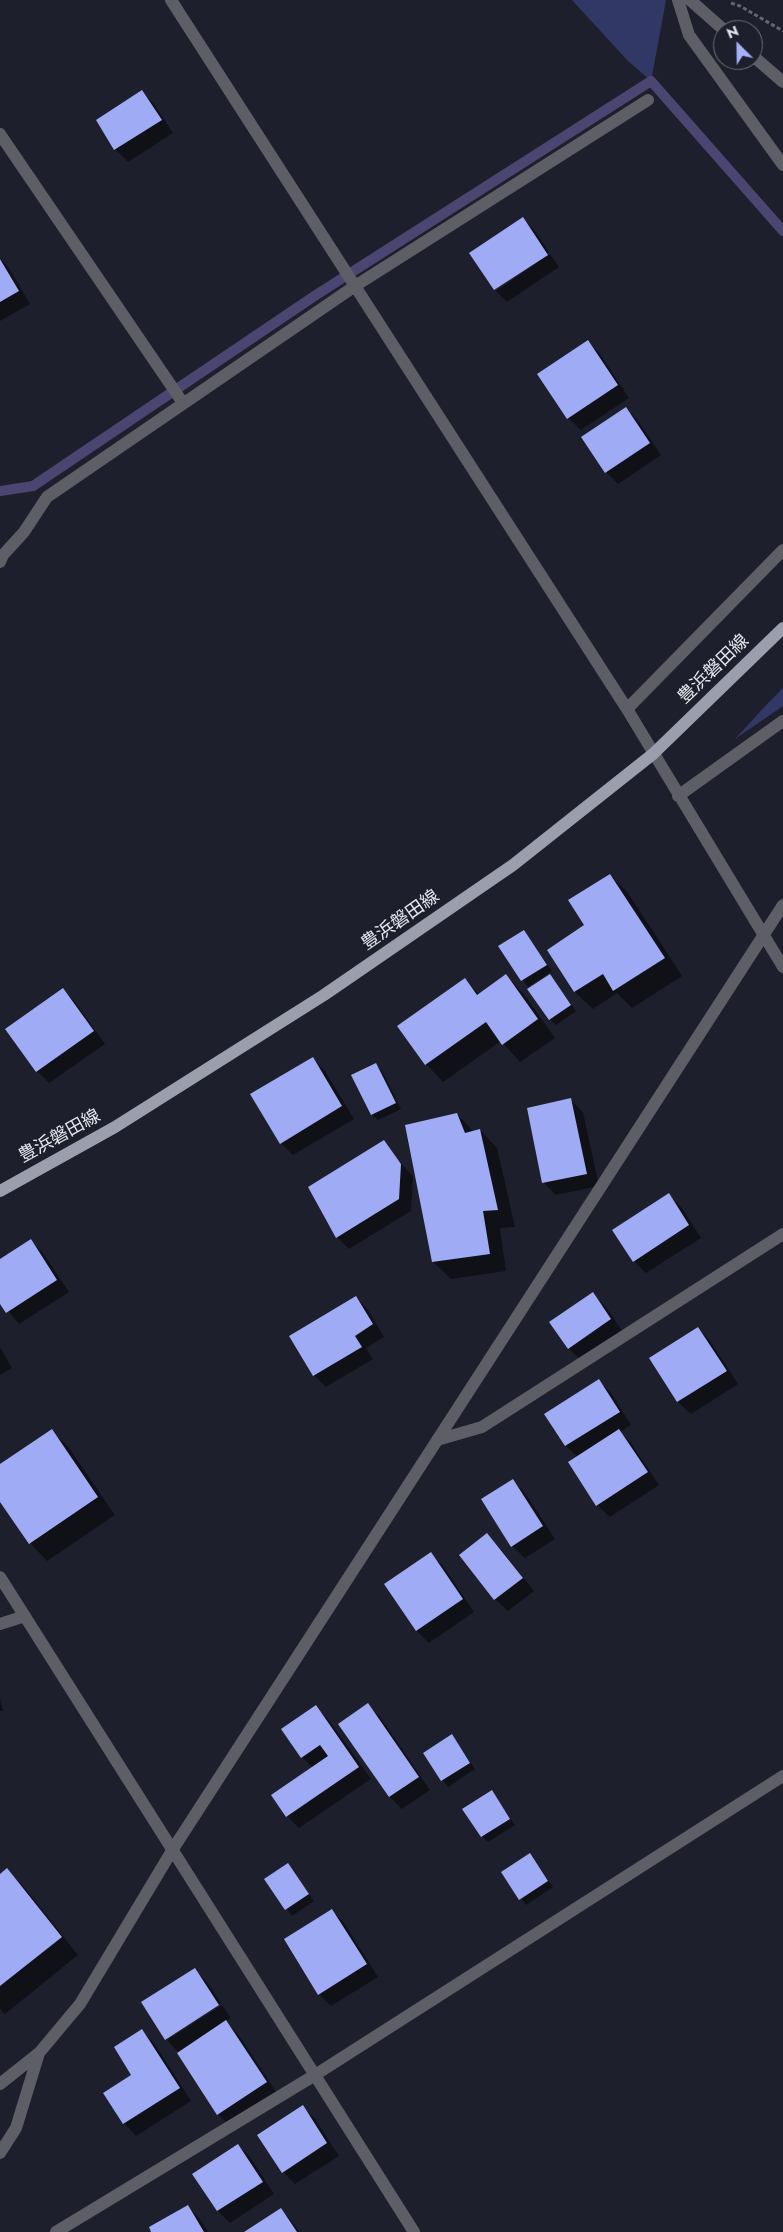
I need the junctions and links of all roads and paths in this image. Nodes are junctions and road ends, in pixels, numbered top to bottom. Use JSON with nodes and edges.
{"nodes":[{"id":1,"x":171,"y":0,"type":"edge"},
{"id":2,"x":678,"y":0,"type":"edge"},
{"id":3,"x":690,"y":0,"type":"edge"},
{"id":4,"x":730,"y":3,"type":"dead end"},
{"id":5,"x":713,"y":20,"type":"edge"},
{"id":6,"x":783,"y":31,"type":"edge"},
{"id":7,"x":763,"y":65,"type":"edge"},
{"id":8,"x":783,"y":82,"type":"edge"},
{"id":9,"x":648,"y":100,"type":"dead end"},
{"id":10,"x":0,"y":134,"type":"edge"},
{"id":11,"x":783,"y":165,"type":"edge"},
{"id":12,"x":355,"y":286,"type":"junction"},
{"id":13,"x":183,"y":403,"type":"junction"},
{"id":14,"x":783,"y":550,"type":"edge"},
{"id":15,"x":0,"y":562,"type":"edge"},
{"id":16,"x":783,"y":628,"type":"edge"},
{"id":17,"x":627,"y":709,"type":"junction"},
{"id":18,"x":783,"y":721,"type":"edge"},
{"id":19,"x":653,"y":754,"type":"junction"},
{"id":20,"x":678,"y":796,"type":"junction"},
{"id":21,"x":783,"y":905,"type":"edge"},
{"id":22,"x":764,"y":937,"type":"junction"},
{"id":23,"x":783,"y":967,"type":"edge"},
{"id":24,"x":0,"y":1191,"type":"edge"},
{"id":25,"x":783,"y":1234,"type":"edge"},
{"id":26,"x":438,"y":1440,"type":"junction"},
{"id":27,"x":0,"y":1578,"type":"edge"},
{"id":28,"x":25,"y":1616,"type":"junction"},
{"id":29,"x":0,"y":1624,"type":"edge"},
{"id":30,"x":783,"y":1776,"type":"edge"},
{"id":31,"x":173,"y":1849,"type":"junction"},
{"id":32,"x":40,"y":2053,"type":"junction"},
{"id":33,"x":315,"y":2075,"type":"junction"},
{"id":34,"x":0,"y":2084,"type":"edge"},
{"id":35,"x":0,"y":2152,"type":"edge"},
{"id":36,"x":56,"y":2232,"type":"edge"},
{"id":37,"x":414,"y":2232,"type":"edge"}],
"edges":[{"from":1,"to":12,"type":"street"},
{"from":2,"to":11,"type":"street"},
{"from":3,"to":5,"type":"street"},
{"from":4,"to":6,"type":"path"},
{"from":7,"to":8,"type":"street"},
{"from":9,"to":12,"type":"street"},
{"from":10,"to":13,"type":"street"},
{"from":12,"to":13,"type":"street"},
{"from":12,"to":17,"type":"street"},
{"from":13,"to":15,"type":"street"},
{"from":14,"to":17,"type":"street"},
{"from":16,"to":19,"type":"main road","name":"豊浜磐田線"},
{"from":17,"to":19,"type":"street"},
{"from":18,"to":20,"type":"street"},
{"from":19,"to":20,"type":"street"},
{"from":19,"to":24,"type":"main road","name":"豊浜磐田線"},
{"from":20,"to":22,"type":"street"},
{"from":21,"to":22,"type":"street"},
{"from":22,"to":23,"type":"street"},
{"from":22,"to":26,"type":"street"},
{"from":25,"to":26,"type":"street"},
{"from":26,"to":31,"type":"street"},
{"from":27,"to":28,"type":"street"},
{"from":28,"to":29,"type":"street"},
{"from":28,"to":31,"type":"street"},
{"from":30,"to":33,"type":"street"},
{"from":31,"to":32,"type":"street"},
{"from":31,"to":33,"type":"street"},
{"from":32,"to":34,"type":"street"},
{"from":32,"to":35,"type":"street"},
{"from":33,"to":36,"type":"street"},
{"from":33,"to":37,"type":"street"}]}
